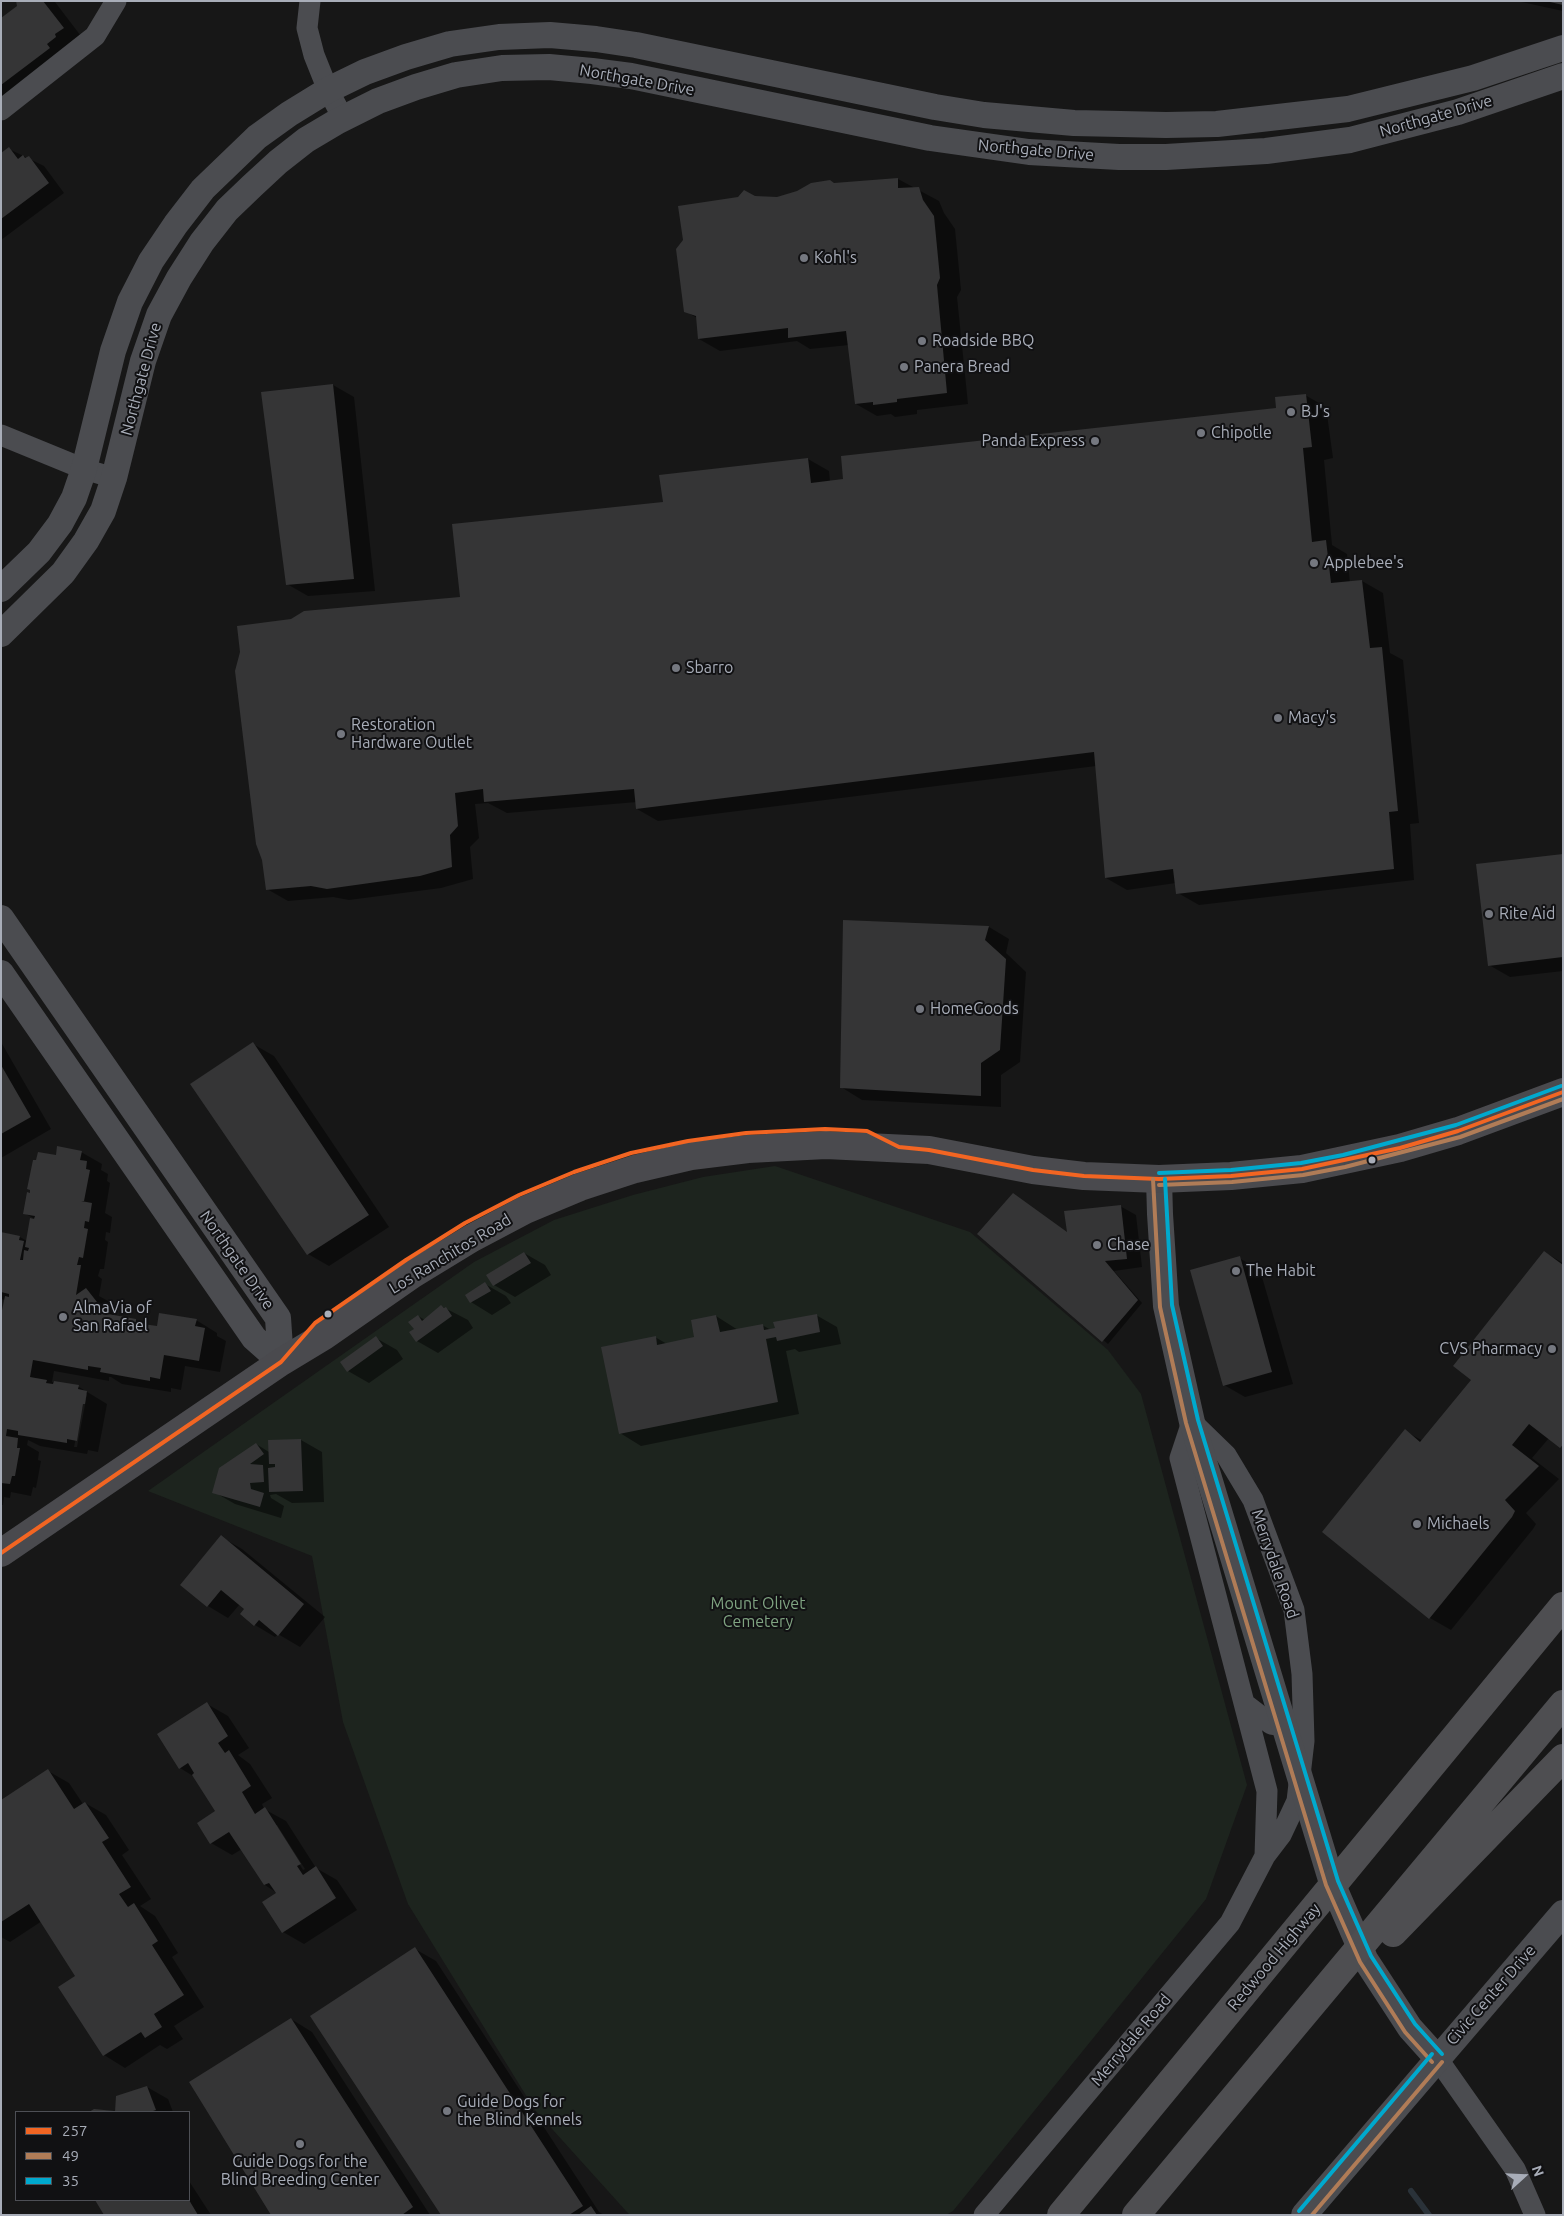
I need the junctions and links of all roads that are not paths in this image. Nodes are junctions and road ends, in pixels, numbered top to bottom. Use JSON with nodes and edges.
{"nodes":[{"id":1,"x":116,"y":1,"type":"edge"},
{"id":2,"x":310,"y":1,"type":"edge"},
{"id":3,"x":1563,"y":48,"type":"edge"},
{"id":4,"x":1563,"y":76,"type":"edge"},
{"id":5,"x":328,"y":90,"type":"junction"},
{"id":6,"x":1,"y":110,"type":"edge"},
{"id":7,"x":1348,"y":110,"type":"junction"},
{"id":8,"x":344,"y":118,"type":"junction"},
{"id":9,"x":1350,"y":140,"type":"junction"},
{"id":10,"x":1,"y":435,"type":"edge"},
{"id":11,"x":84,"y":469,"type":"junction"},
{"id":12,"x":114,"y":478,"type":"junction"},
{"id":13,"x":1,"y":589,"type":"edge"},
{"id":14,"x":1,"y":634,"type":"edge"},
{"id":15,"x":1,"y":918,"type":"edge"},
{"id":16,"x":1,"y":973,"type":"edge"},
{"id":17,"x":1563,"y":1092,"type":"edge"},
{"id":18,"x":1159,"y":1179,"type":"junction"},
{"id":19,"x":281,"y":1362,"type":"junction"},
{"id":20,"x":1192,"y":1422,"type":"junction"},
{"id":21,"x":1,"y":1553,"type":"edge"},
{"id":22,"x":1563,"y":1606,"type":"edge"},
{"id":23,"x":1245,"y":1704,"type":"junction"},
{"id":24,"x":1563,"y":1704,"type":"edge"},
{"id":25,"x":1304,"y":1728,"type":"junction"},
{"id":26,"x":1563,"y":1758,"type":"edge"},
{"id":27,"x":1265,"y":1856,"type":"junction"},
{"id":28,"x":1563,"y":1913,"type":"edge"},
{"id":29,"x":1437,"y":2058,"type":"junction"},
{"id":30,"x":1242,"y":2088,"type":"junction"},
{"id":31,"x":984,"y":2215,"type":"edge"},
{"id":32,"x":1061,"y":2215,"type":"edge"},
{"id":33,"x":1136,"y":2215,"type":"edge"},
{"id":34,"x":1304,"y":2215,"type":"edge"},
{"id":35,"x":1535,"y":2215,"type":"edge"}],
"edges":[{"from":1,"to":6,"type":"street"},
{"from":2,"to":5,"type":"street"},
{"from":3,"to":7,"type":"street","name":"Northgate Drive"},
{"from":4,"to":9,"type":"street","name":"Northgate Drive"},
{"from":5,"to":7,"type":"street","name":"Northgate Drive"},
{"from":5,"to":8,"type":"street"},
{"from":5,"to":11,"type":"street","name":"Northgate Drive"},
{"from":7,"to":9,"type":"street"},
{"from":8,"to":9,"type":"street","name":"Northgate Drive"},
{"from":8,"to":12,"type":"street","name":"Northgate Drive"},
{"from":10,"to":11,"type":"street"},
{"from":11,"to":12,"type":"street"},
{"from":11,"to":13,"type":"street","name":"Northgate Drive"},
{"from":12,"to":14,"type":"street","name":"Northgate Drive"},
{"from":15,"to":19,"type":"street","name":"Northgate Drive"},
{"from":16,"to":19,"type":"street","name":"Northgate Drive"},
{"from":17,"to":18,"type":"main road","name":"Los Ranchitos Road"},
{"from":18,"to":19,"type":"main road","name":"Los Ranchitos Road"},
{"from":18,"to":20,"type":"street"},
{"from":19,"to":21,"type":"main road","name":"Los Ranchitos Road"},
{"from":20,"to":23,"type":"street","name":"Merrydale Road"},
{"from":20,"to":25,"type":"street","name":"Merrydale Road"},
{"from":20,"to":29,"type":"street"},
{"from":22,"to":32,"type":"highway","name":"Redwood Highway"},
{"from":23,"to":25,"type":"street"},
{"from":23,"to":27,"type":"street","name":"Merrydale Road"},
{"from":24,"to":30,"type":"highway"},
{"from":25,"to":27,"type":"street","name":"Merrydale Road"},
{"from":26,"to":30,"type":"highway"},
{"from":27,"to":31,"type":"street","name":"Merrydale Road"},
{"from":28,"to":29,"type":"street","name":"Civic Center Drive"},
{"from":29,"to":34,"type":"street","name":"Civic Center Drive"},
{"from":29,"to":35,"type":"street"},
{"from":30,"to":33,"type":"highway"}]}
